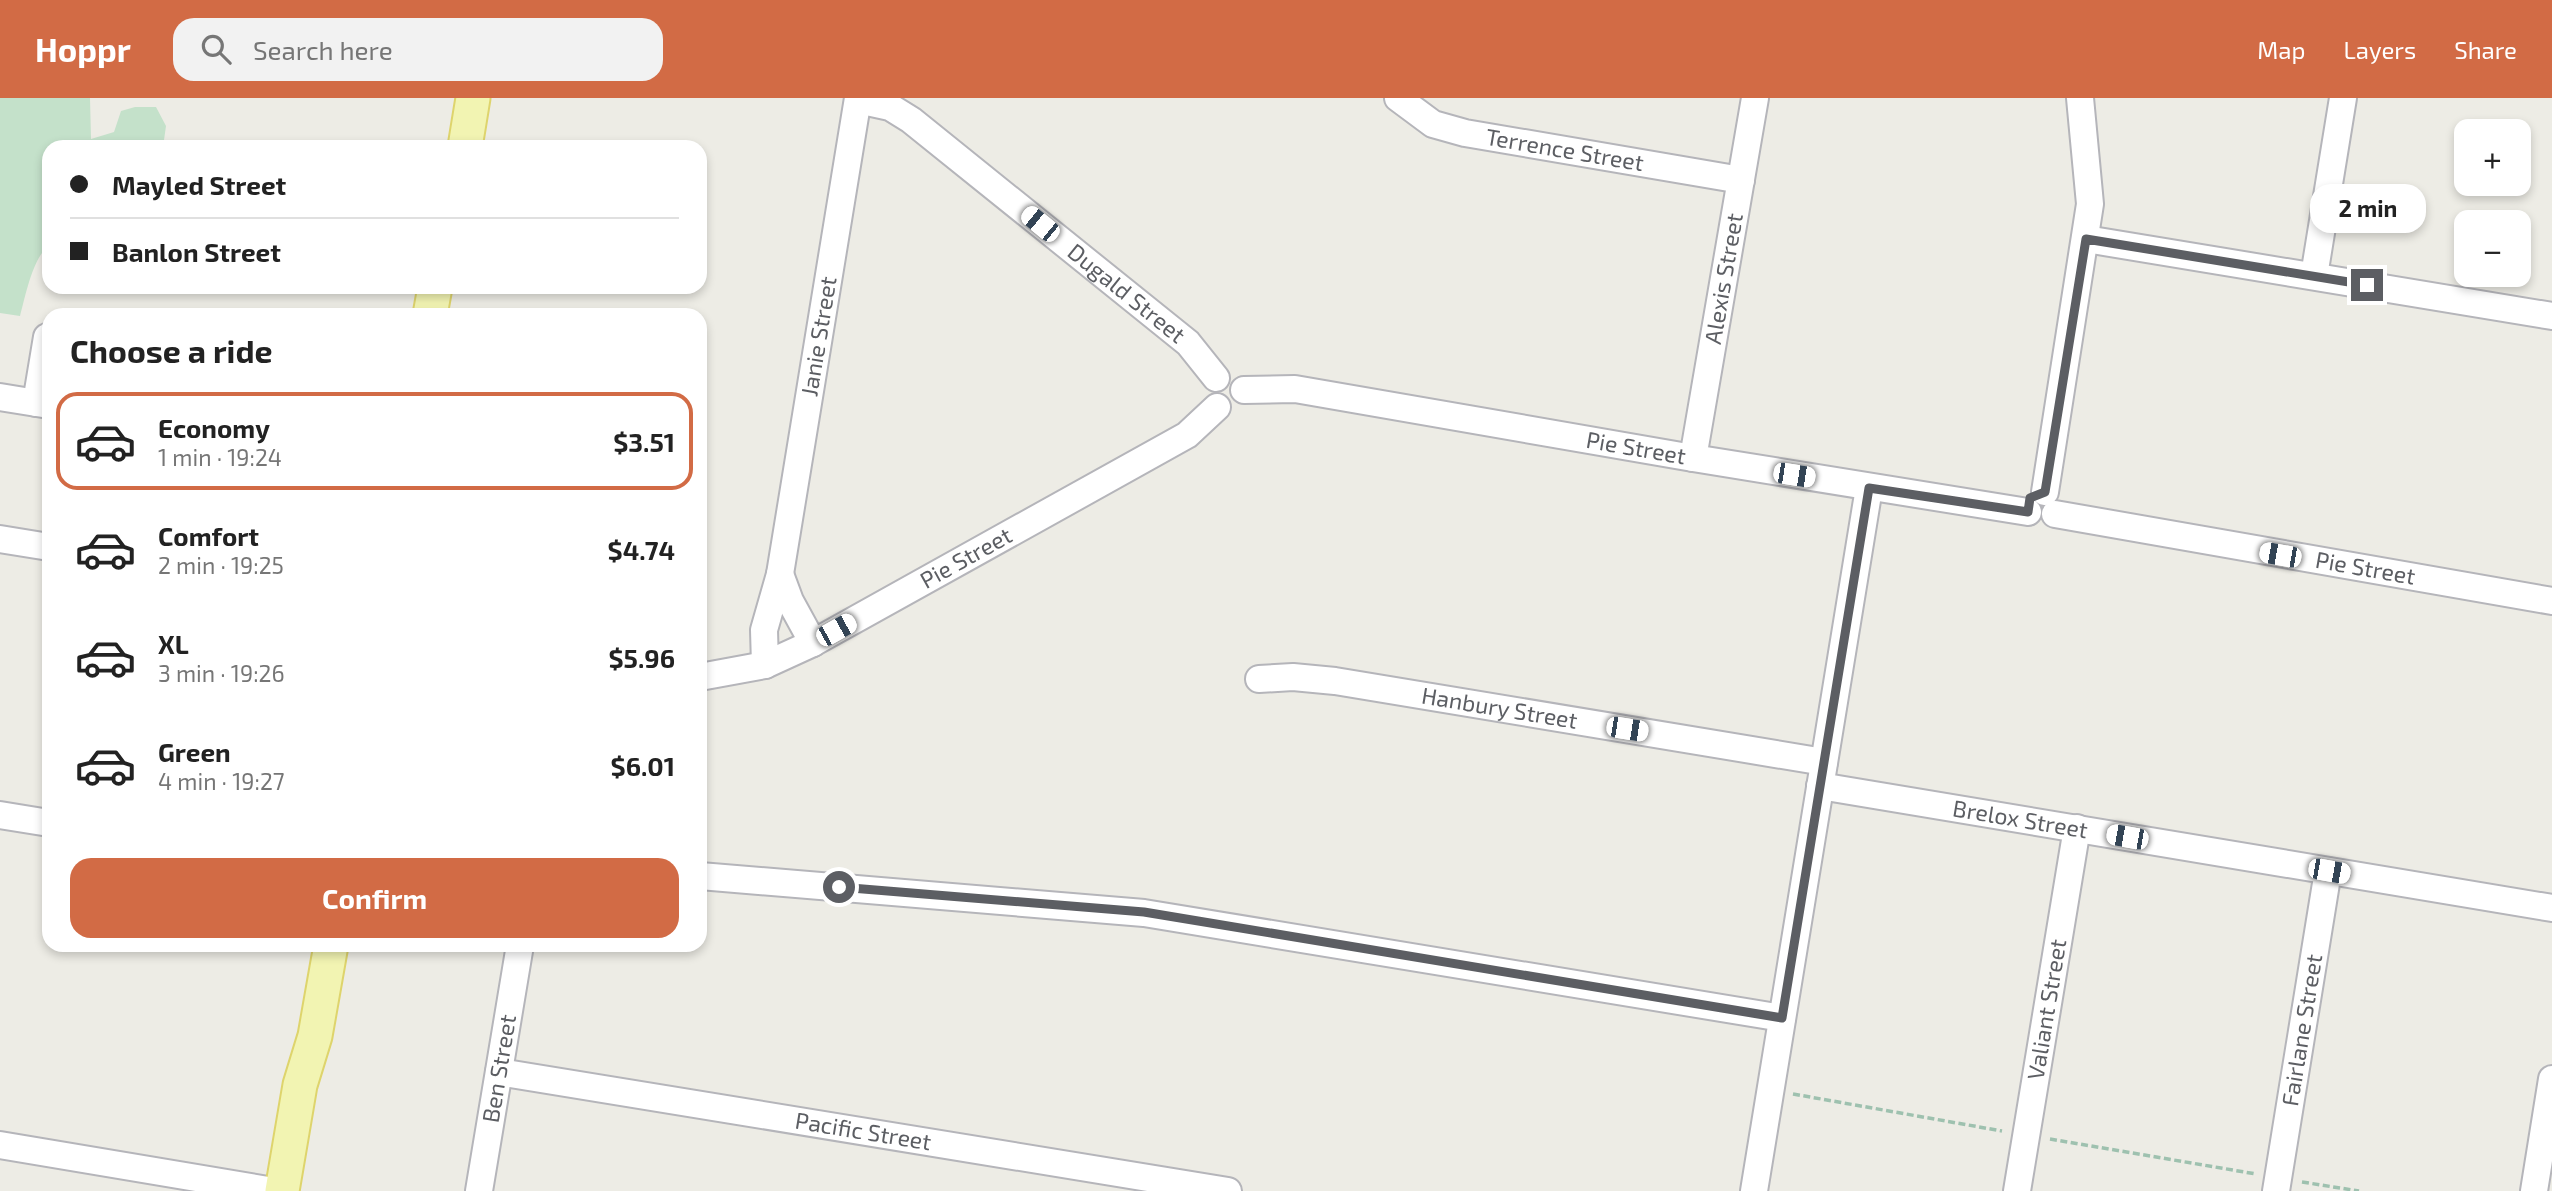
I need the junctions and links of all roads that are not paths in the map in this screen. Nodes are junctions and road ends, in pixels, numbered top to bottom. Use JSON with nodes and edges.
{"nodes":[{"id":1,"x":473,"y":98,"type":"edge"},
{"id":2,"x":1755,"y":98,"type":"edge"},
{"id":3,"x":2080,"y":98,"type":"edge"},
{"id":4,"x":2343,"y":98,"type":"edge"},
{"id":5,"x":858,"y":99,"type":"edge"},
{"id":6,"x":1399,"y":99,"type":"edge"},
{"id":7,"x":466,"y":140,"type":"edge"},
{"id":8,"x":1741,"y":180,"type":"junction"},
{"id":9,"x":2086,"y":239,"type":"junction"},
{"id":10,"x":2314,"y":276,"type":"junction"},
{"id":11,"x":2552,"y":316,"type":"edge"},
{"id":12,"x":1216,"y":378,"type":"junction"},
{"id":13,"x":1244,"y":390,"type":"junction"},
{"id":14,"x":0,"y":397,"type":"edge"},
{"id":15,"x":42,"y":404,"type":"edge"},
{"id":16,"x":1217,"y":407,"type":"junction"},
{"id":17,"x":1693,"y":458,"type":"junction"},
{"id":18,"x":1869,"y":488,"type":"junction"},
{"id":19,"x":2043,"y":506,"type":"junction"},
{"id":20,"x":0,"y":539,"type":"edge"},
{"id":21,"x":42,"y":546,"type":"edge"},
{"id":22,"x":780,"y":574,"type":"junction"},
{"id":23,"x":2552,"y":601,"type":"edge"},
{"id":24,"x":813,"y":643,"type":"junction"},
{"id":25,"x":765,"y":664,"type":"junction"},
{"id":26,"x":707,"y":676,"type":"edge"},
{"id":27,"x":1259,"y":679,"type":"dead end"},
{"id":28,"x":1822,"y":774,"type":"junction"},
{"id":29,"x":0,"y":815,"type":"edge"},
{"id":30,"x":42,"y":822,"type":"edge"},
{"id":31,"x":2077,"y":828,"type":"junction"},
{"id":32,"x":2329,"y":871,"type":"junction"},
{"id":33,"x":707,"y":877,"type":"edge"},
{"id":34,"x":2552,"y":908,"type":"edge"},
{"id":35,"x":330,"y":952,"type":"edge"},
{"id":36,"x":519,"y":952,"type":"edge"},
{"id":37,"x":1782,"y":1018,"type":"junction"},
{"id":38,"x":315,"y":1036,"type":"junction"},
{"id":39,"x":499,"y":1072,"type":"junction"},
{"id":40,"x":2552,"y":1079,"type":"edge"},
{"id":41,"x":0,"y":1145,"type":"edge"},
{"id":42,"x":2277,"y":1182,"type":"edge"},
{"id":43,"x":274,"y":1191,"type":"edge"},
{"id":44,"x":282,"y":1191,"type":"edge"},
{"id":45,"x":297,"y":1191,"type":"edge"},
{"id":46,"x":479,"y":1191,"type":"edge"},
{"id":47,"x":1228,"y":1191,"type":"edge"},
{"id":48,"x":1754,"y":1191,"type":"edge"},
{"id":49,"x":2017,"y":1191,"type":"edge"},
{"id":50,"x":2533,"y":1191,"type":"edge"}],
"edges":[{"from":1,"to":7,"type":"main road"},
{"from":2,"to":8,"type":"street","name":"Alexis Street"},
{"from":3,"to":9,"type":"street"},
{"from":4,"to":10,"type":"street"},
{"from":5,"to":12,"type":"street","name":"Dugald Street"},
{"from":5,"to":22,"type":"street","name":"Janie Street"},
{"from":6,"to":8,"type":"street","name":"Terrence Street"},
{"from":8,"to":17,"type":"street","name":"Alexis Street"},
{"from":9,"to":10,"type":"street"},
{"from":9,"to":19,"type":"street"},
{"from":10,"to":11,"type":"street"},
{"from":12,"to":13,"type":"street"},
{"from":12,"to":16,"type":"street"},
{"from":13,"to":16,"type":"street"},
{"from":13,"to":17,"type":"street","name":"Pie Street"},
{"from":14,"to":15,"type":"street"},
{"from":16,"to":24,"type":"street","name":"Pie Street"},
{"from":17,"to":18,"type":"street","name":"Pie Street"},
{"from":18,"to":19,"type":"street","name":"Pie Street"},
{"from":18,"to":28,"type":"street"},
{"from":19,"to":23,"type":"street","name":"Pie Street"},
{"from":20,"to":21,"type":"street"},
{"from":22,"to":24,"type":"street"},
{"from":22,"to":25,"type":"street","name":"Janie Street"},
{"from":24,"to":25,"type":"street","name":"Pie Street"},
{"from":25,"to":26,"type":"street","name":"Pie Street"},
{"from":27,"to":28,"type":"street","name":"Hanbury Street"},
{"from":28,"to":31,"type":"street","name":"Brelox Street"},
{"from":28,"to":37,"type":"street"},
{"from":29,"to":30,"type":"street"},
{"from":31,"to":32,"type":"street","name":"Brelox Street"},
{"from":31,"to":49,"type":"street","name":"Valiant Street"},
{"from":32,"to":34,"type":"street","name":"Brelox Street"},
{"from":32,"to":42,"type":"street","name":"Fairlane Street"},
{"from":33,"to":37,"type":"street"},
{"from":35,"to":38,"type":"main road"},
{"from":36,"to":39,"type":"street","name":"Ben Street"},
{"from":37,"to":48,"type":"street"},
{"from":38,"to":44,"type":"main road"},
{"from":38,"to":45,"type":"main road"},
{"from":39,"to":46,"type":"street","name":"Ben Street"},
{"from":39,"to":47,"type":"street","name":"Pacific Street"},
{"from":40,"to":50,"type":"street"},
{"from":41,"to":43,"type":"street"}]}
